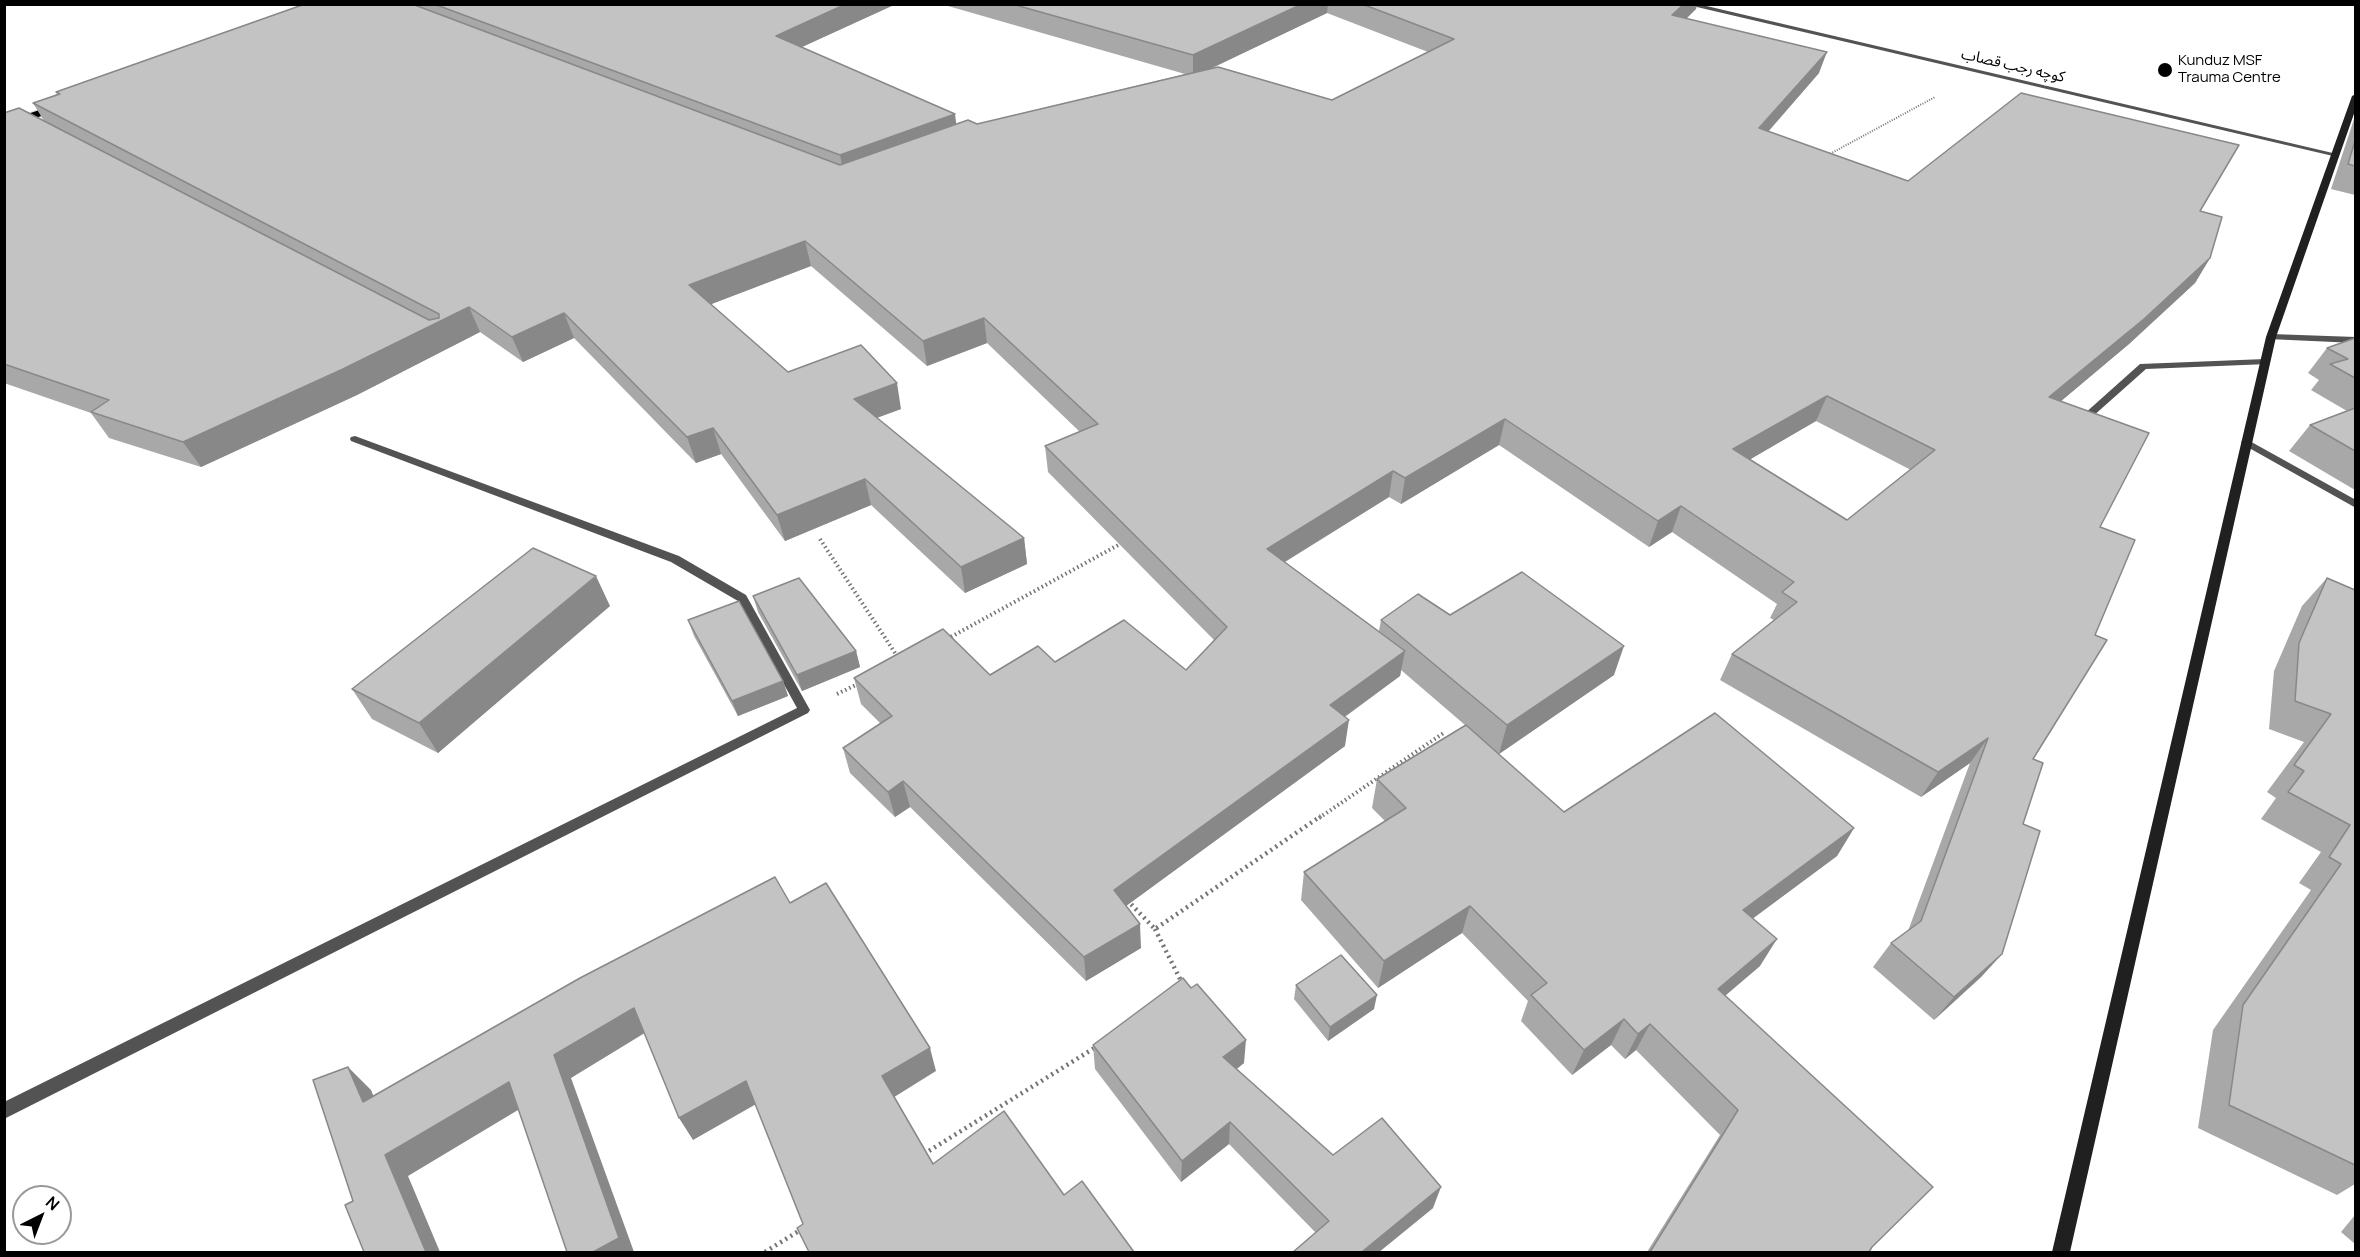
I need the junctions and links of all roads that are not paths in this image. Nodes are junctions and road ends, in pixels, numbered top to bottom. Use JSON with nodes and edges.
{"nodes":[{"id":1,"x":1687,"y":4,"type":"edge"},
{"id":2,"x":2355,"y":96,"type":"edge"},
{"id":3,"x":79,"y":99,"type":"edge"},
{"id":4,"x":23,"y":119,"type":"junction"},
{"id":5,"x":34,"y":125,"type":"edge"},
{"id":6,"x":4,"y":126,"type":"edge"},
{"id":7,"x":2333,"y":154,"type":"junction"},
{"id":8,"x":2271,"y":337,"type":"junction"},
{"id":9,"x":2355,"y":340,"type":"edge"},
{"id":10,"x":2265,"y":362,"type":"junction"},
{"id":11,"x":2076,"y":426,"type":"edge"},
{"id":12,"x":355,"y":439,"type":"dead end"},
{"id":13,"x":2246,"y":442,"type":"junction"},
{"id":14,"x":2355,"y":505,"type":"edge"},
{"id":15,"x":4,"y":1111,"type":"edge"},
{"id":16,"x":2061,"y":1252,"type":"edge"}],
"edges":[{"from":1,"to":7,"type":"street","name":"کوچه رجب قصاب"},
{"from":2,"to":7,"type":"street"},
{"from":3,"to":4,"type":"highway"},
{"from":4,"to":5,"type":"street"},
{"from":4,"to":6,"type":"highway"},
{"from":7,"to":8,"type":"street"},
{"from":8,"to":9,"type":"street"},
{"from":8,"to":10,"type":"street"},
{"from":10,"to":11,"type":"street"},
{"from":10,"to":13,"type":"street"},
{"from":12,"to":15,"type":"street"},
{"from":13,"to":14,"type":"street"},
{"from":13,"to":16,"type":"street"}]}
